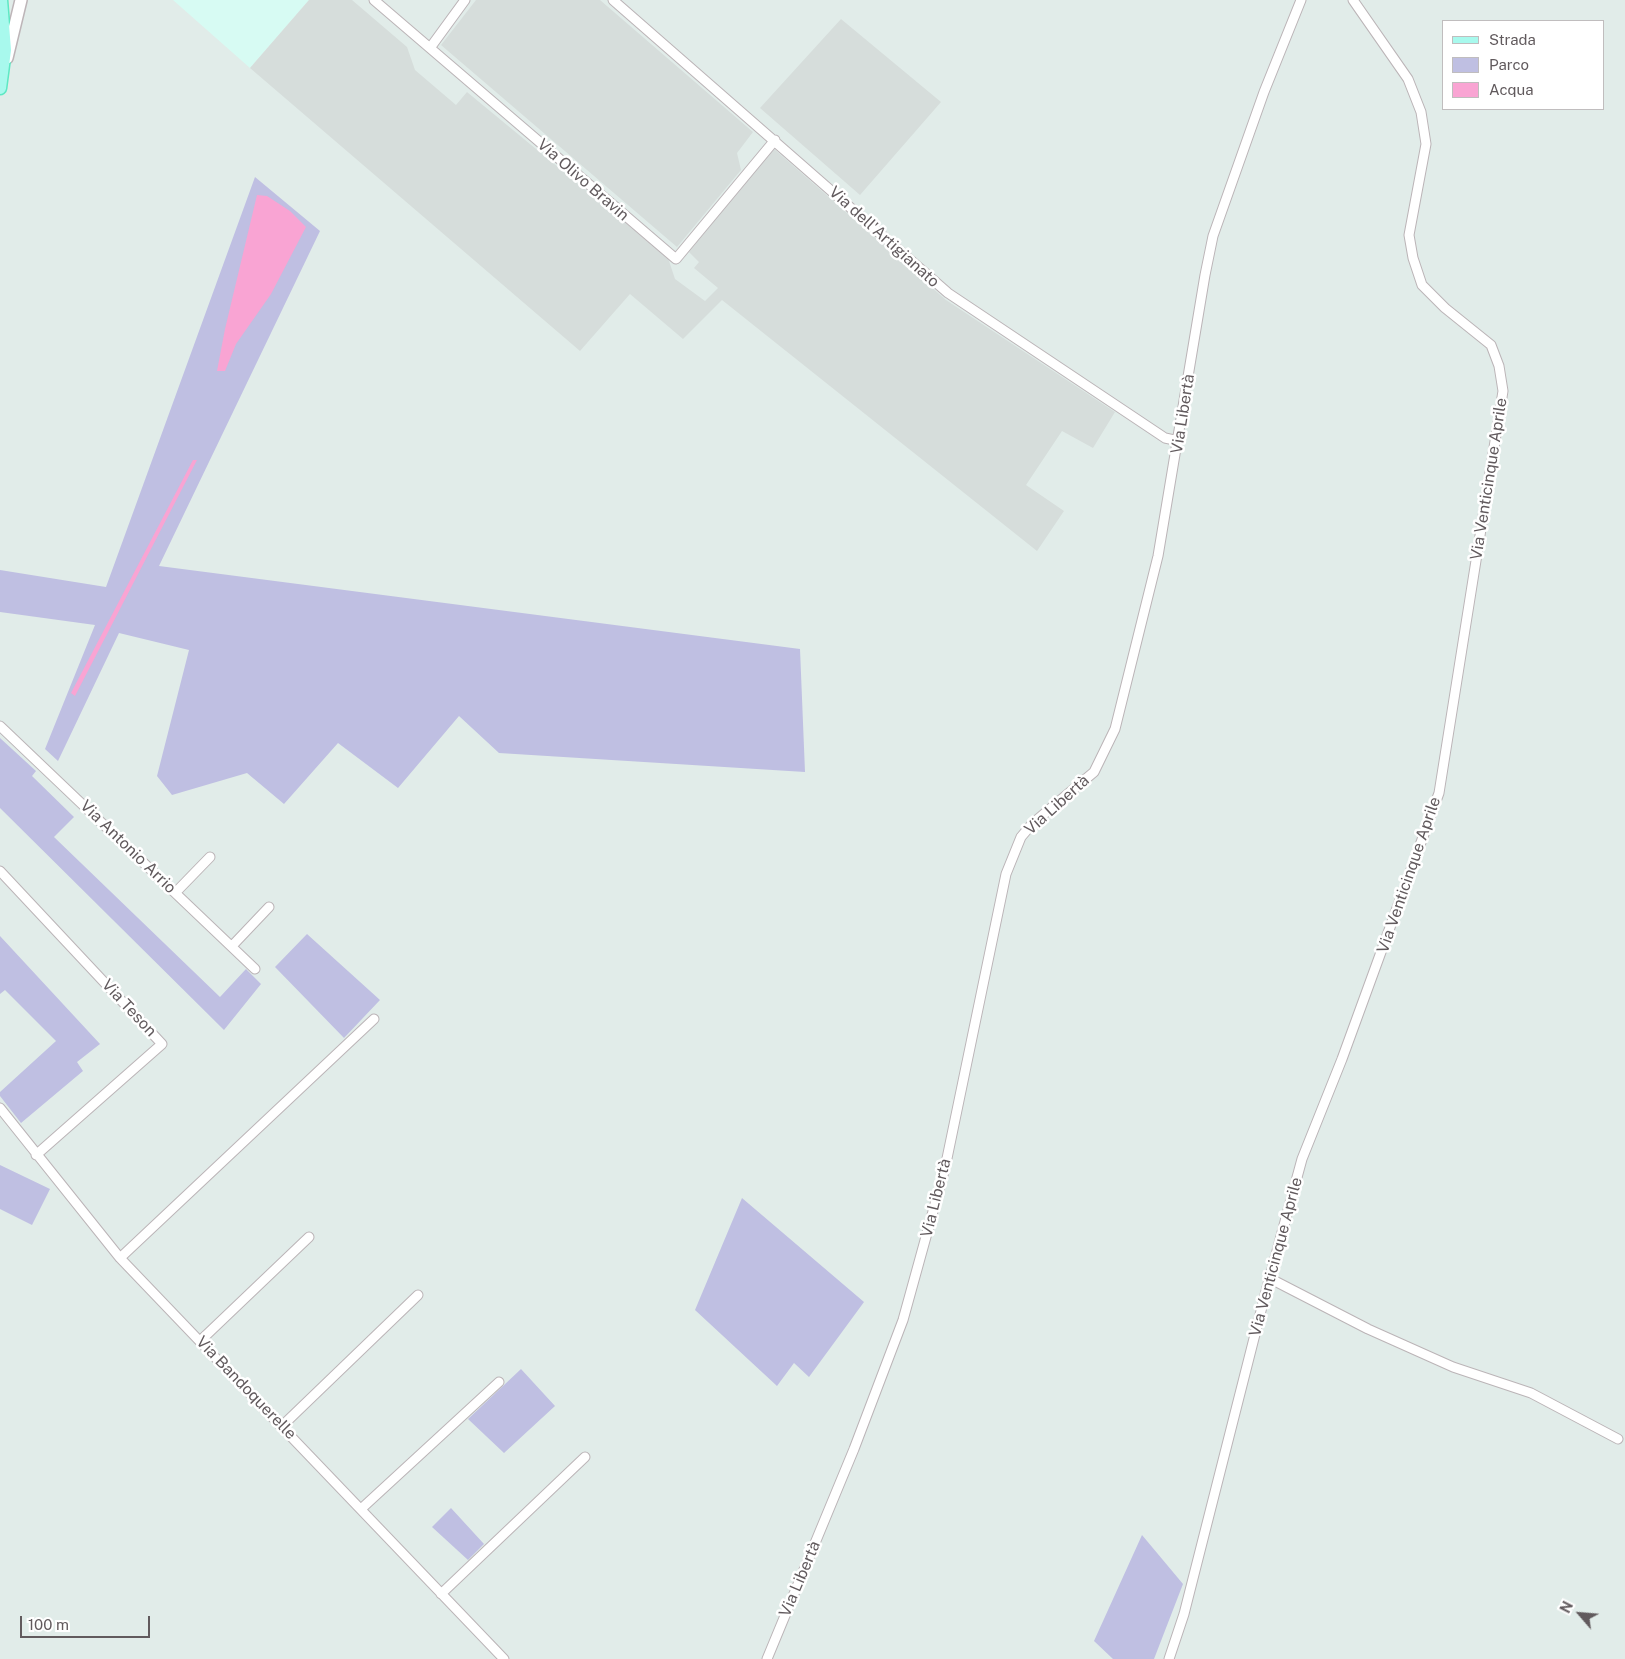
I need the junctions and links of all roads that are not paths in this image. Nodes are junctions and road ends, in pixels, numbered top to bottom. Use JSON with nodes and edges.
{"nodes":[{"id":1,"x":1,"y":0,"type":"edge"},
{"id":2,"x":21,"y":0,"type":"edge"},
{"id":3,"x":374,"y":0,"type":"edge"},
{"id":4,"x":465,"y":0,"type":"edge"},
{"id":5,"x":613,"y":0,"type":"edge"},
{"id":6,"x":1301,"y":0,"type":"edge"},
{"id":7,"x":1353,"y":0,"type":"edge"},
{"id":8,"x":430,"y":48,"type":"junction"},
{"id":9,"x":0,"y":86,"type":"edge"},
{"id":10,"x":775,"y":140,"type":"junction"},
{"id":11,"x":1179,"y":441,"type":"junction"},
{"id":12,"x":0,"y":726,"type":"edge"},
{"id":13,"x":210,"y":858,"type":"dead end"},
{"id":14,"x":0,"y":871,"type":"edge"},
{"id":15,"x":176,"y":892,"type":"junction"},
{"id":16,"x":269,"y":907,"type":"dead end"},
{"id":17,"x":232,"y":946,"type":"junction"},
{"id":18,"x":256,"y":969,"type":"dead end"},
{"id":19,"x":374,"y":1019,"type":"dead end"},
{"id":20,"x":0,"y":1108,"type":"edge"},
{"id":21,"x":36,"y":1155,"type":"junction"},
{"id":22,"x":309,"y":1236,"type":"dead end"},
{"id":23,"x":120,"y":1258,"type":"junction"},
{"id":24,"x":1269,"y":1278,"type":"junction"},
{"id":25,"x":418,"y":1295,"type":"dead end"},
{"id":26,"x":200,"y":1341,"type":"junction"},
{"id":27,"x":499,"y":1382,"type":"dead end"},
{"id":28,"x":282,"y":1426,"type":"junction"},
{"id":29,"x":1618,"y":1439,"type":"dead end"},
{"id":30,"x":585,"y":1457,"type":"dead end"},
{"id":31,"x":361,"y":1509,"type":"junction"},
{"id":32,"x":441,"y":1594,"type":"junction"},
{"id":33,"x":504,"y":1659,"type":"edge"},
{"id":34,"x":766,"y":1659,"type":"edge"},
{"id":35,"x":1169,"y":1659,"type":"edge"}],
"edges":[{"from":1,"to":9,"type":"main road"},
{"from":2,"to":9,"type":"main road"},
{"from":3,"to":8,"type":"street","name":"Via Olivo Bravin"},
{"from":4,"to":8,"type":"street"},
{"from":5,"to":10,"type":"street","name":"Via dell'Artigianato"},
{"from":6,"to":11,"type":"street","name":"Via Libertà"},
{"from":7,"to":24,"type":"street","name":"Via Venticinque Aprile"},
{"from":8,"to":10,"type":"street","name":"Via Olivo Bravin"},
{"from":10,"to":11,"type":"street","name":"Via dell'Artigianato"},
{"from":11,"to":34,"type":"street","name":"Via Libertà"},
{"from":12,"to":15,"type":"street","name":"Via Antonio Arrio"},
{"from":13,"to":15,"type":"street"},
{"from":14,"to":21,"type":"street","name":"Via Teson"},
{"from":15,"to":17,"type":"street","name":"Via Antonio Arrio"},
{"from":16,"to":17,"type":"street"},
{"from":17,"to":18,"type":"street","name":"Via Antonio Arrio"},
{"from":19,"to":23,"type":"street"},
{"from":20,"to":21,"type":"street","name":"Via Bandoquerelle"},
{"from":21,"to":23,"type":"street","name":"Via Bandoquerelle"},
{"from":22,"to":26,"type":"street"},
{"from":23,"to":26,"type":"street","name":"Via Bandoquerelle"},
{"from":24,"to":29,"type":"street"},
{"from":24,"to":35,"type":"street","name":"Via Venticinque Aprile"},
{"from":25,"to":28,"type":"street"},
{"from":26,"to":28,"type":"street","name":"Via Bandoquerelle"},
{"from":27,"to":31,"type":"street"},
{"from":28,"to":31,"type":"street","name":"Via Bandoquerelle"},
{"from":30,"to":32,"type":"street"},
{"from":31,"to":32,"type":"street","name":"Via Bandoquerelle"},
{"from":32,"to":33,"type":"street","name":"Via Bandoquerelle"}]}
